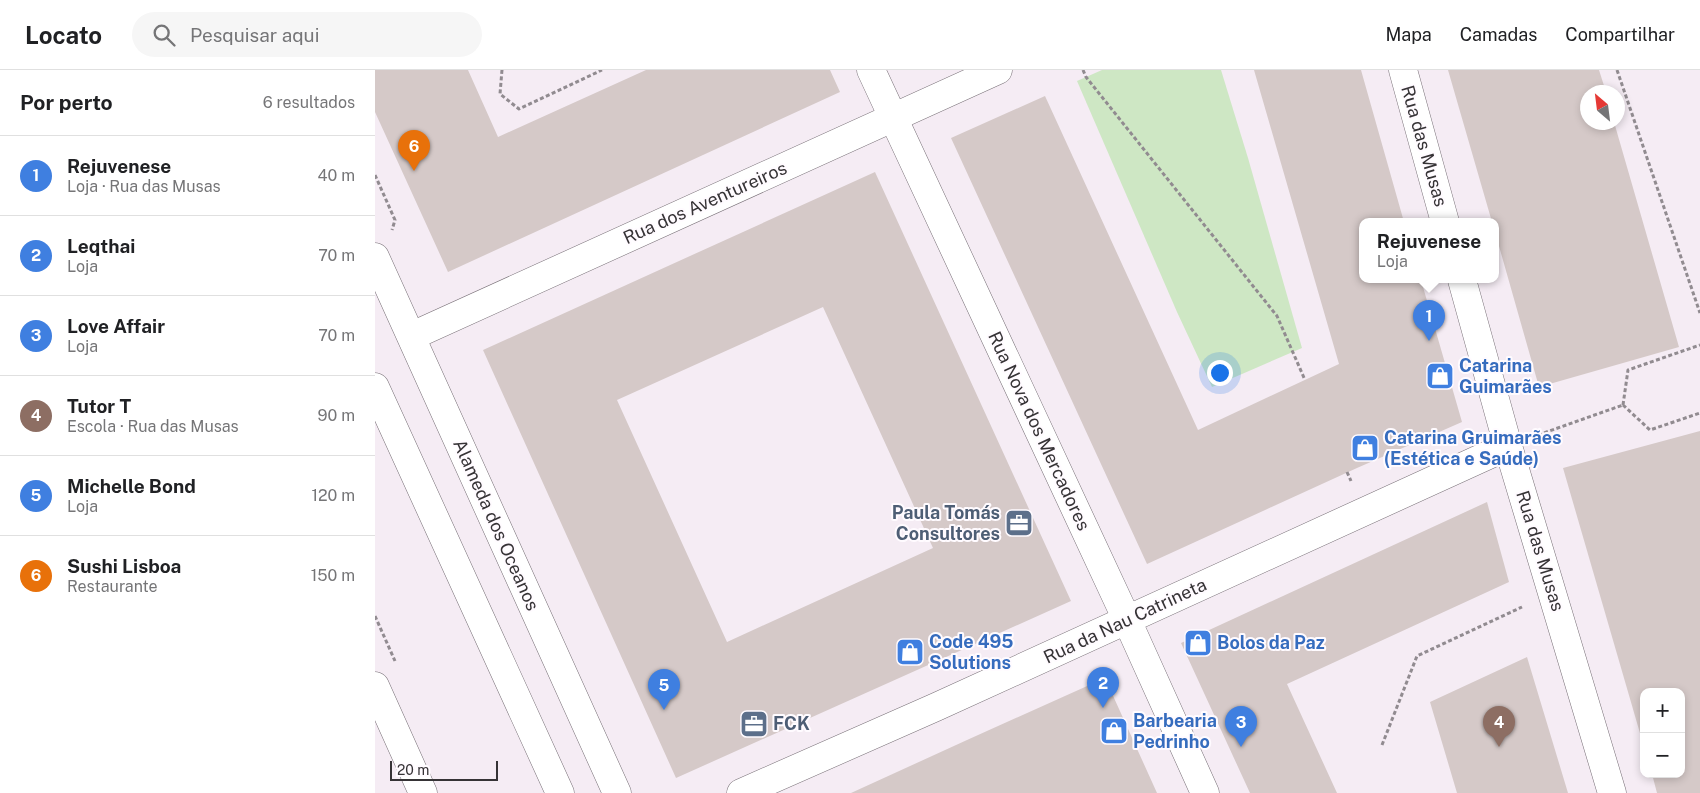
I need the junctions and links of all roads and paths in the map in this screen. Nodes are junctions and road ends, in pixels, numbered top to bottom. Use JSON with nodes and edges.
{"nodes":[{"id":1,"x":502,"y":70,"type":"edge"},
{"id":2,"x":602,"y":70,"type":"edge"},
{"id":3,"x":871,"y":70,"type":"edge"},
{"id":4,"x":998,"y":70,"type":"edge"},
{"id":5,"x":1083,"y":70,"type":"edge"},
{"id":6,"x":1403,"y":70,"type":"edge"},
{"id":7,"x":1617,"y":70,"type":"edge"},
{"id":8,"x":893,"y":118,"type":"junction"},
{"id":9,"x":375,"y":176,"type":"edge"},
{"id":10,"x":1444,"y":218,"type":"edge"},
{"id":11,"x":381,"y":246,"type":"edge"},
{"id":12,"x":1462,"y":283,"type":"edge"},
{"id":13,"x":1700,"y":313,"type":"edge"},
{"id":14,"x":412,"y":336,"type":"junction"},
{"id":15,"x":1700,"y":345,"type":"edge"},
{"id":16,"x":1305,"y":380,"type":"dead end"},
{"id":17,"x":375,"y":387,"type":"edge"},
{"id":18,"x":1623,"y":405,"type":"junction"},
{"id":19,"x":1700,"y":413,"type":"edge"},
{"id":20,"x":1508,"y":446,"type":"junction"},
{"id":21,"x":1552,"y":593,"type":"junction"},
{"id":22,"x":1127,"y":620,"type":"junction"},
{"id":23,"x":375,"y":686,"type":"edge"},
{"id":24,"x":1382,"y":745,"type":"dead end"},
{"id":25,"x":423,"y":793,"type":"edge"},
{"id":26,"x":560,"y":793,"type":"edge"},
{"id":27,"x":617,"y":793,"type":"edge"},
{"id":28,"x":741,"y":793,"type":"edge"},
{"id":29,"x":1205,"y":793,"type":"edge"},
{"id":30,"x":1611,"y":793,"type":"edge"}],
"edges":[{"from":1,"to":2,"type":"path"},
{"from":3,"to":8,"type":"street","name":"Rua Nova dos Mercadores"},
{"from":4,"to":8,"type":"street","name":"Rua dos Aventureiros"},
{"from":5,"to":16,"type":"path"},
{"from":6,"to":10,"type":"street","name":"Rua das Musas"},
{"from":7,"to":13,"type":"path"},
{"from":8,"to":14,"type":"street","name":"Rua dos Aventureiros"},
{"from":8,"to":22,"type":"street","name":"Rua Nova dos Mercadores"},
{"from":9,"to":11,"type":"path"},
{"from":11,"to":14,"type":"street","name":"Alameda dos Oceanos"},
{"from":12,"to":20,"type":"street","name":"Rua das Musas"},
{"from":14,"to":27,"type":"street","name":"Alameda dos Oceanos"},
{"from":15,"to":18,"type":"path"},
{"from":17,"to":26,"type":"street"},
{"from":18,"to":19,"type":"path"},
{"from":18,"to":20,"type":"path"},
{"from":20,"to":21,"type":"street","name":"Rua das Musas"},
{"from":20,"to":22,"type":"street","name":"Rua da Nau Catrineta"},
{"from":21,"to":24,"type":"path"},
{"from":21,"to":30,"type":"street","name":"Rua das Musas"},
{"from":22,"to":28,"type":"street","name":"Rua da Nau Catrineta"},
{"from":22,"to":29,"type":"street","name":"Rua Nova dos Mercadores"},
{"from":23,"to":25,"type":"street"}]}
